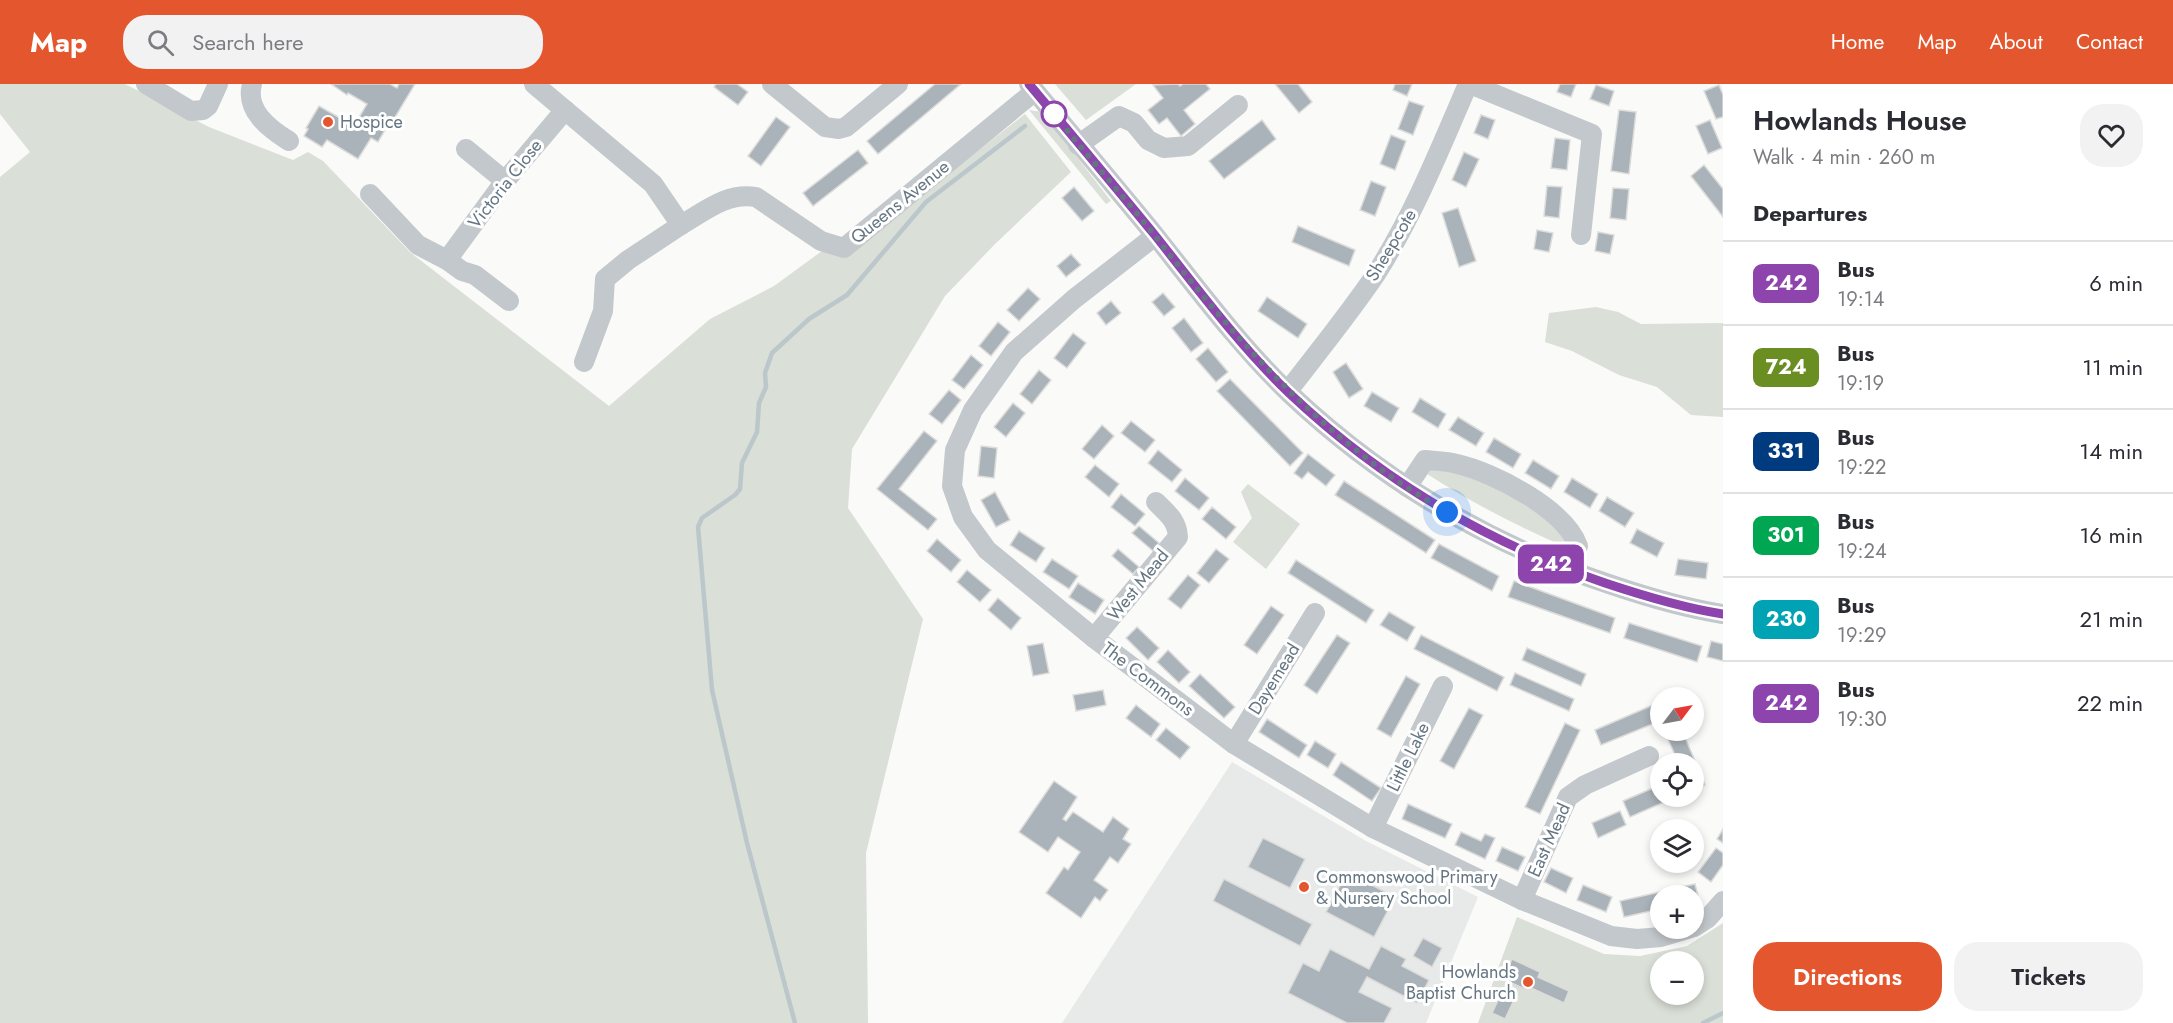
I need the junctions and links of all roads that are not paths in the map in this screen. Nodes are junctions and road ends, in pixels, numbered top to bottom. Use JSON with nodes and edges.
{"nodes":[{"id":1,"x":146,"y":84,"type":"edge"},
{"id":2,"x":218,"y":84,"type":"edge"},
{"id":3,"x":252,"y":84,"type":"edge"},
{"id":4,"x":534,"y":84,"type":"edge"},
{"id":5,"x":772,"y":84,"type":"edge"},
{"id":6,"x":898,"y":84,"type":"edge"},
{"id":7,"x":1469,"y":84,"type":"edge"},
{"id":8,"x":1032,"y":88,"type":"edge"},
{"id":9,"x":1238,"y":105,"type":"dead end"},
{"id":10,"x":566,"y":110,"type":"junction"},
{"id":11,"x":289,"y":141,"type":"dead end"},
{"id":12,"x":1078,"y":145,"type":"junction"},
{"id":13,"x":466,"y":149,"type":"dead end"},
{"id":14,"x":505,"y":181,"type":"junction"},
{"id":15,"x":370,"y":194,"type":"dead end"},
{"id":16,"x":681,"y":225,"type":"junction"},
{"id":17,"x":1581,"y":235,"type":"dead end"},
{"id":18,"x":1155,"y":236,"type":"junction"},
{"id":19,"x":447,"y":260,"type":"junction"},
{"id":20,"x":509,"y":301,"type":"dead end"},
{"id":21,"x":584,"y":362,"type":"dead end"},
{"id":22,"x":1288,"y":391,"type":"junction"},
{"id":23,"x":1407,"y":487,"type":"junction"},
{"id":24,"x":1156,"y":502,"type":"dead end"},
{"id":25,"x":1565,"y":570,"type":"junction"},
{"id":26,"x":1314,"y":613,"type":"dead end"},
{"id":27,"x":1723,"y":614,"type":"edge"},
{"id":28,"x":1094,"y":638,"type":"junction"},
{"id":29,"x":1443,"y":686,"type":"dead end"},
{"id":30,"x":1234,"y":744,"type":"junction"},
{"id":31,"x":1649,"y":756,"type":"dead end"},
{"id":32,"x":1373,"y":828,"type":"junction"},
{"id":33,"x":1522,"y":900,"type":"junction"},
{"id":34,"x":1723,"y":901,"type":"edge"},
{"id":35,"x":1704,"y":920,"type":"edge"},
{"id":36,"x":1650,"y":938,"type":"edge"}],
"edges":[{"from":1,"to":2,"type":"street"},
{"from":3,"to":11,"type":"street"},
{"from":4,"to":10,"type":"street"},
{"from":5,"to":6,"type":"street"},
{"from":7,"to":17,"type":"street"},
{"from":7,"to":22,"type":"street","name":"Sheepcote"},
{"from":8,"to":12,"type":"street"},
{"from":8,"to":16,"type":"street","name":"Queens Avenue"},
{"from":9,"to":12,"type":"street"},
{"from":10,"to":14,"type":"street","name":"Victoria Close"},
{"from":10,"to":16,"type":"street"},
{"from":12,"to":18,"type":"street"},
{"from":13,"to":14,"type":"street"},
{"from":14,"to":19,"type":"street","name":"Victoria Close"},
{"from":15,"to":19,"type":"street"},
{"from":16,"to":21,"type":"street"},
{"from":18,"to":22,"type":"street"},
{"from":18,"to":28,"type":"street","name":"The Commons"},
{"from":19,"to":20,"type":"street"},
{"from":22,"to":23,"type":"street"},
{"from":23,"to":25,"type":"street"},
{"from":23,"to":25,"type":"street"},
{"from":24,"to":28,"type":"street","name":"West Mead"},
{"from":25,"to":27,"type":"street"},
{"from":26,"to":30,"type":"street","name":"Dayemead"},
{"from":28,"to":30,"type":"street","name":"The Commons"},
{"from":29,"to":32,"type":"street","name":"Little Lake"},
{"from":30,"to":32,"type":"street","name":"The Commons"},
{"from":31,"to":33,"type":"street","name":"East Mead"},
{"from":32,"to":33,"type":"street","name":"The Commons"},
{"from":33,"to":36,"type":"street","name":"The Commons"},
{"from":34,"to":35,"type":"street","name":"The Commons"}]}
